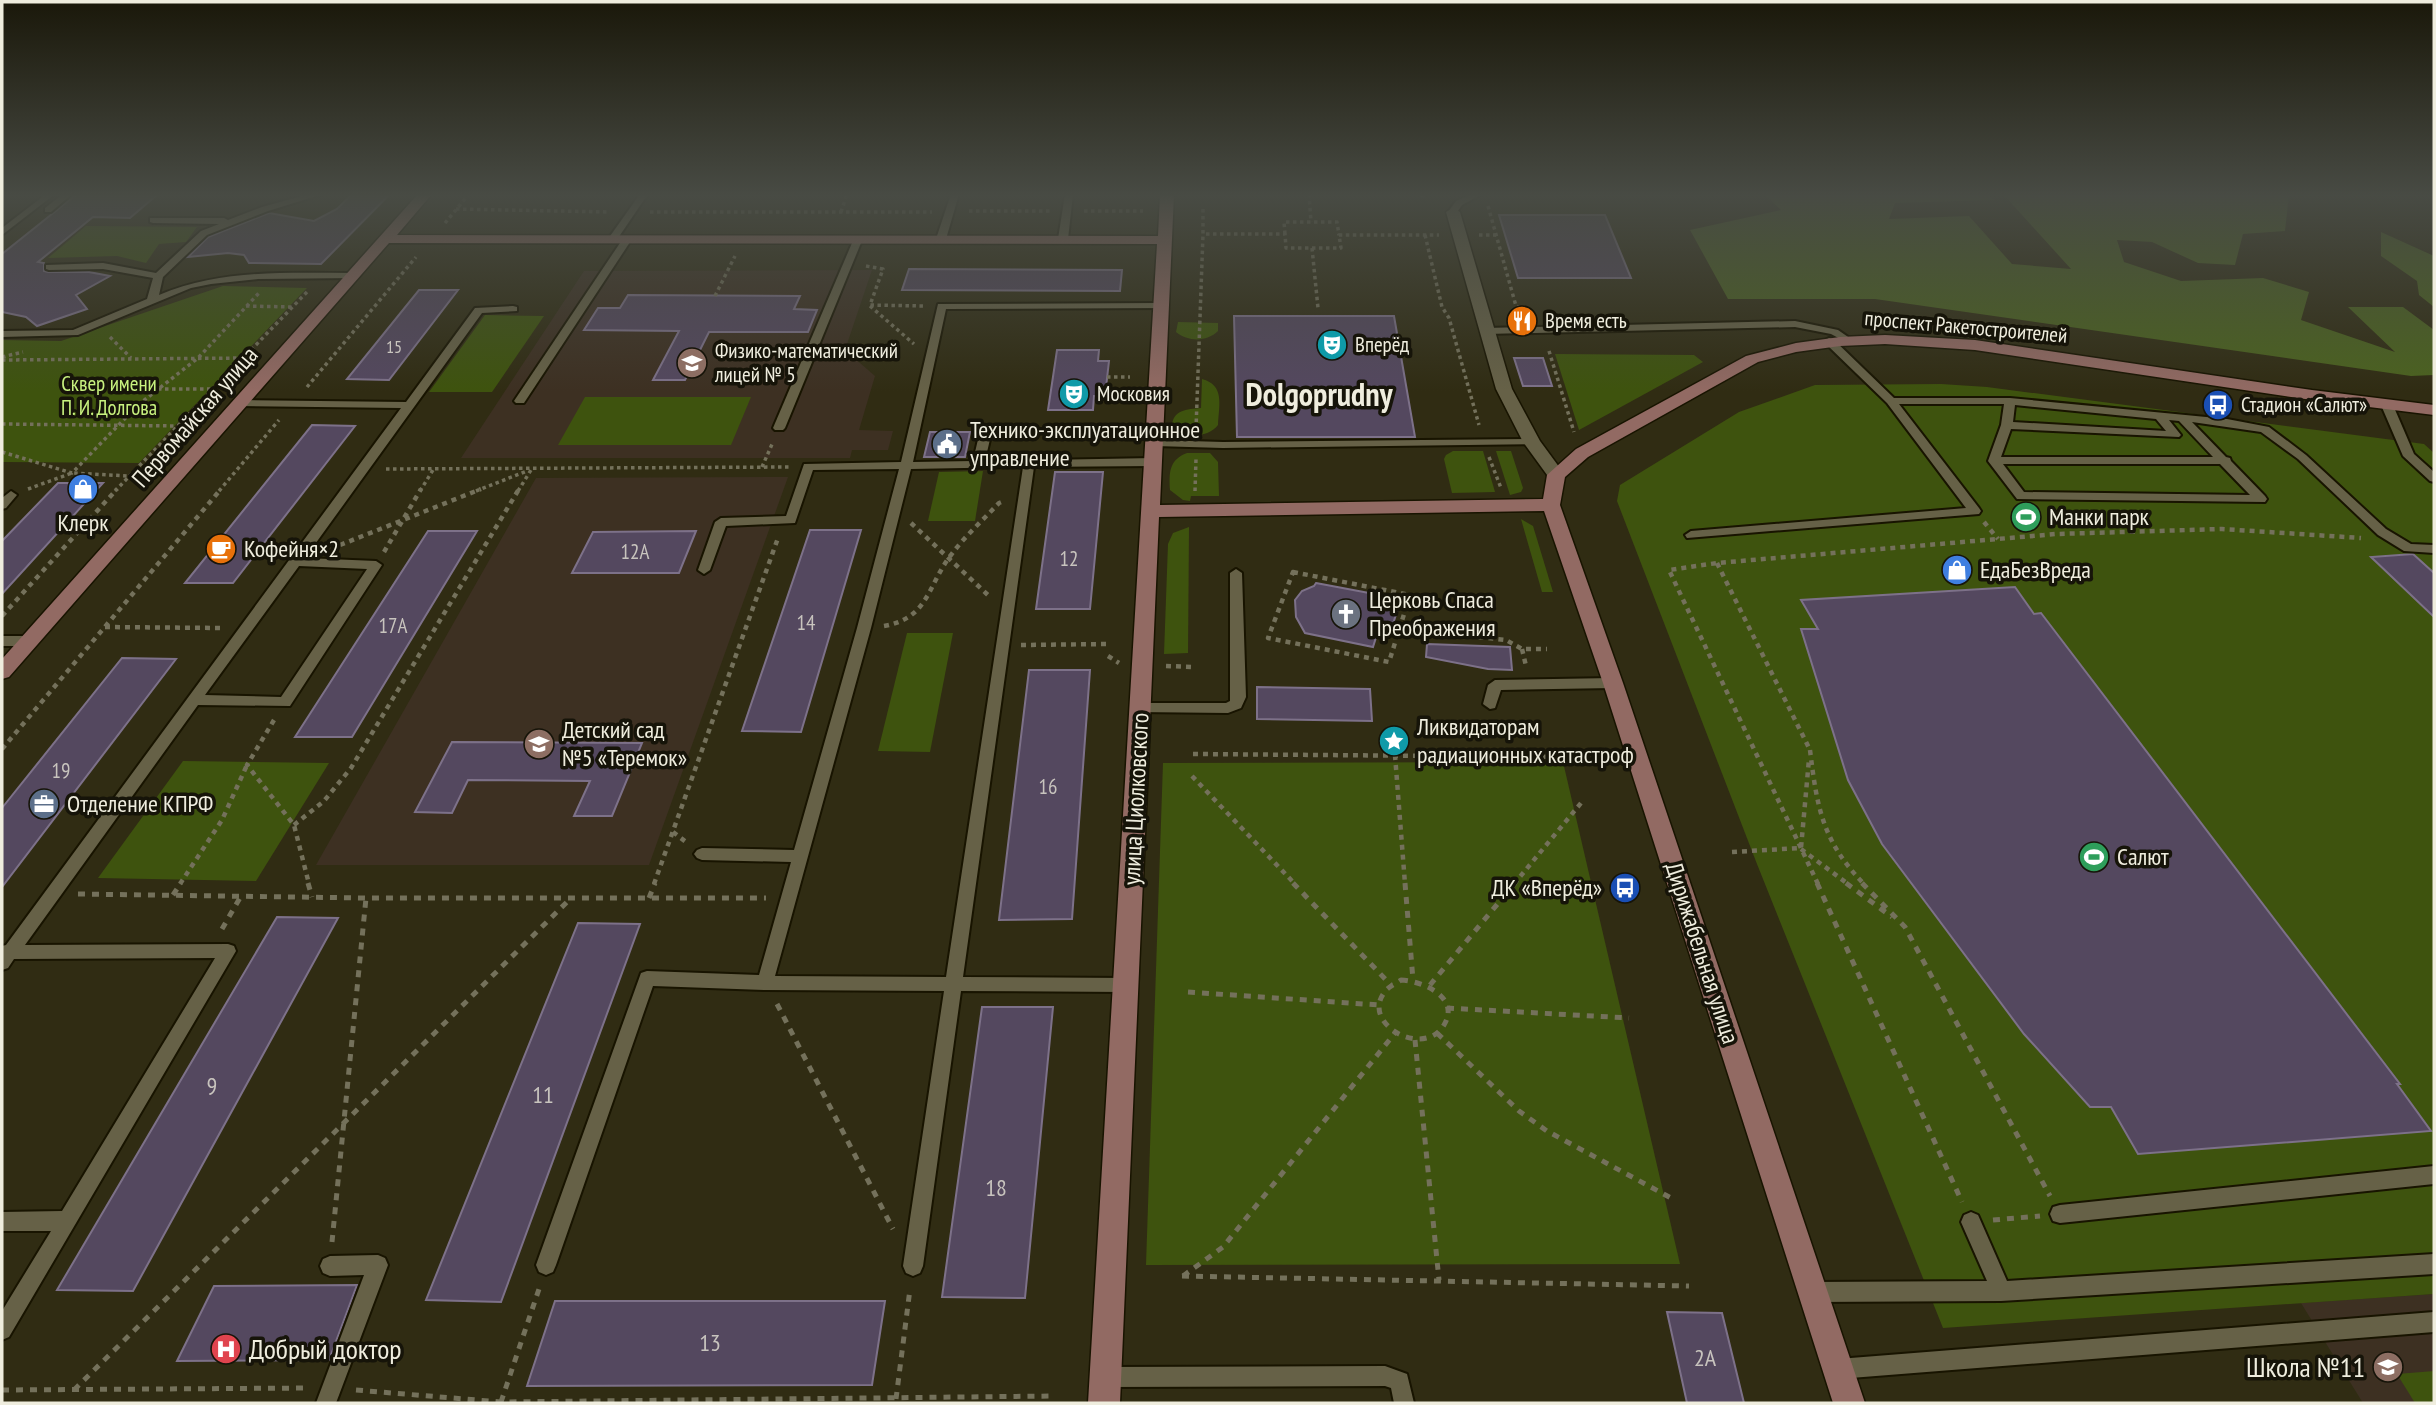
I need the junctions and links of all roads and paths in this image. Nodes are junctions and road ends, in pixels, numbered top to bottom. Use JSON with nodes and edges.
{"nodes":[{"id":1,"x":176,"y":260,"type":"edge"},
{"id":2,"x":367,"y":260,"type":"edge"},
{"id":3,"x":415,"y":260,"type":"edge"},
{"id":4,"x":607,"y":260,"type":"edge"},
{"id":5,"x":733,"y":260,"type":"edge"},
{"id":6,"x":849,"y":260,"type":"edge"},
{"id":7,"x":1163,"y":260,"type":"edge"},
{"id":8,"x":1202,"y":260,"type":"edge"},
{"id":9,"x":1312,"y":260,"type":"edge"},
{"id":10,"x":1431,"y":260,"type":"edge"},
{"id":11,"x":1467,"y":260,"type":"edge"},
{"id":12,"x":847,"y":263,"type":"junction"},
{"id":13,"x":49,"y":267,"type":"dead end"},
{"id":14,"x":158,"y":276,"type":"junction"},
{"id":15,"x":321,"y":276,"type":"junction"},
{"id":16,"x":352,"y":276,"type":"junction"},
{"id":17,"x":262,"y":290,"type":"dead end"},
{"id":18,"x":715,"y":296,"type":"dead end"},
{"id":19,"x":152,"y":301,"type":"junction"},
{"id":20,"x":247,"y":306,"type":"junction"},
{"id":21,"x":870,"y":306,"type":"junction"},
{"id":22,"x":942,"y":306,"type":"junction"},
{"id":23,"x":1161,"y":306,"type":"junction"},
{"id":24,"x":293,"y":307,"type":"junction"},
{"id":25,"x":1318,"y":308,"type":"dead end"},
{"id":26,"x":513,"y":309,"type":"dead end"},
{"id":27,"x":1486,"y":331,"type":"junction"},
{"id":28,"x":105,"y":332,"type":"dead end"},
{"id":29,"x":2,"y":334,"type":"edge"},
{"id":30,"x":1838,"y":340,"type":"junction"},
{"id":31,"x":1549,"y":351,"type":"dead end"},
{"id":32,"x":930,"y":357,"type":"junction"},
{"id":33,"x":198,"y":358,"type":"junction"},
{"id":34,"x":246,"y":358,"type":"junction"},
{"id":35,"x":132,"y":359,"type":"junction"},
{"id":36,"x":2,"y":360,"type":"edge"},
{"id":37,"x":1107,"y":377,"type":"dead end"},
{"id":38,"x":1130,"y":377,"type":"dead end"},
{"id":39,"x":74,"y":389,"type":"dead end"},
{"id":40,"x":159,"y":389,"type":"junction"},
{"id":41,"x":215,"y":390,"type":"junction"},
{"id":42,"x":520,"y":401,"type":"dead end"},
{"id":43,"x":1891,"y":401,"type":"junction"},
{"id":44,"x":2010,"y":401,"type":"junction"},
{"id":45,"x":240,"y":403,"type":"junction"},
{"id":46,"x":293,"y":404,"type":"junction"},
{"id":47,"x":409,"y":405,"type":"junction"},
{"id":48,"x":2387,"y":405,"type":"junction"},
{"id":49,"x":2434,"y":410,"type":"edge"},
{"id":50,"x":2161,"y":417,"type":"junction"},
{"id":51,"x":2183,"y":419,"type":"junction"},
{"id":52,"x":2,"y":424,"type":"edge"},
{"id":53,"x":2007,"y":425,"type":"junction"},
{"id":54,"x":119,"y":426,"type":"junction"},
{"id":55,"x":179,"y":426,"type":"junction"},
{"id":56,"x":779,"y":428,"type":"joint"},
{"id":57,"x":1573,"y":432,"type":"dead end"},
{"id":58,"x":985,"y":435,"type":"dead end"},
{"id":59,"x":1532,"y":442,"type":"junction"},
{"id":60,"x":1196,"y":443,"type":"junction"},
{"id":61,"x":1484,"y":443,"type":"junction"},
{"id":62,"x":2,"y":452,"type":"edge"},
{"id":63,"x":1154,"y":452,"type":"junction"},
{"id":64,"x":2226,"y":460,"type":"junction"},
{"id":65,"x":1994,"y":461,"type":"junction"},
{"id":66,"x":1029,"y":463,"type":"junction"},
{"id":67,"x":978,"y":464,"type":"junction"},
{"id":68,"x":906,"y":465,"type":"junction"},
{"id":69,"x":762,"y":467,"type":"junction"},
{"id":70,"x":808,"y":467,"type":"junction"},
{"id":71,"x":364,"y":469,"type":"junction"},
{"id":72,"x":433,"y":469,"type":"junction"},
{"id":73,"x":531,"y":469,"type":"junction"},
{"id":74,"x":72,"y":472,"type":"junction"},
{"id":75,"x":1556,"y":475,"type":"junction"},
{"id":76,"x":129,"y":476,"type":"junction"},
{"id":77,"x":2434,"y":478,"type":"edge"},
{"id":78,"x":1025,"y":493,"type":"junction"},
{"id":79,"x":1504,"y":495,"type":"dead end"},
{"id":80,"x":6,"y":500,"type":"edge"},
{"id":81,"x":1194,"y":500,"type":"dead end"},
{"id":82,"x":1551,"y":505,"type":"junction"},
{"id":83,"x":895,"y":508,"type":"junction"},
{"id":84,"x":1151,"y":511,"type":"junction"},
{"id":85,"x":403,"y":520,"type":"junction"},
{"id":86,"x":791,"y":520,"type":"junction"},
{"id":87,"x":2382,"y":532,"type":"junction"},
{"id":88,"x":1691,"y":535,"type":"dead end"},
{"id":89,"x":2434,"y":549,"type":"edge"},
{"id":90,"x":948,"y":559,"type":"junction"},
{"id":91,"x":295,"y":562,"type":"junction"},
{"id":92,"x":1717,"y":563,"type":"junction"},
{"id":93,"x":376,"y":565,"type":"junction"},
{"id":94,"x":704,"y":570,"type":"dead end"},
{"id":95,"x":1237,"y":573,"type":"dead end"},
{"id":96,"x":1008,"y":613,"type":"junction"},
{"id":97,"x":2,"y":616,"type":"edge"},
{"id":98,"x":104,"y":627,"type":"junction"},
{"id":99,"x":248,"y":628,"type":"junction"},
{"id":100,"x":864,"y":628,"type":"junction"},
{"id":101,"x":1399,"y":628,"type":"junction"},
{"id":102,"x":2,"y":641,"type":"edge"},
{"id":103,"x":29,"y":641,"type":"junction"},
{"id":104,"x":1109,"y":644,"type":"dead end"},
{"id":105,"x":1003,"y":646,"type":"junction"},
{"id":106,"x":1547,"y":649,"type":"dead end"},
{"id":107,"x":1165,"y":666,"type":"dead end"},
{"id":108,"x":1194,"y":667,"type":"dead end"},
{"id":109,"x":2,"y":672,"type":"edge"},
{"id":110,"x":1613,"y":683,"type":"junction"},
{"id":111,"x":194,"y":701,"type":"junction"},
{"id":112,"x":285,"y":702,"type":"junction"},
{"id":113,"x":1490,"y":704,"type":"dead end"},
{"id":114,"x":1141,"y":708,"type":"junction"},
{"id":115,"x":2,"y":749,"type":"edge"},
{"id":116,"x":1810,"y":750,"type":"junction"},
{"id":117,"x":1193,"y":754,"type":"dead end"},
{"id":118,"x":1395,"y":755,"type":"junction"},
{"id":119,"x":1571,"y":757,"type":"dead end"},
{"id":120,"x":247,"y":765,"type":"junction"},
{"id":121,"x":1192,"y":776,"type":"dead end"},
{"id":122,"x":1581,"y":803,"type":"dead end"},
{"id":123,"x":294,"y":825,"type":"junction"},
{"id":124,"x":1801,"y":848,"type":"junction"},
{"id":125,"x":1732,"y":852,"type":"dead end"},
{"id":126,"x":702,"y":854,"type":"dead end"},
{"id":127,"x":798,"y":856,"type":"junction"},
{"id":128,"x":54,"y":893,"type":"junction"},
{"id":129,"x":173,"y":895,"type":"junction"},
{"id":130,"x":242,"y":896,"type":"junction"},
{"id":131,"x":312,"y":897,"type":"junction"},
{"id":132,"x":366,"y":898,"type":"junction"},
{"id":133,"x":649,"y":898,"type":"junction"},
{"id":134,"x":788,"y":898,"type":"junction"},
{"id":135,"x":571,"y":899,"type":"junction"},
{"id":136,"x":1905,"y":927,"type":"junction"},
{"id":137,"x":208,"y":951,"type":"junction"},
{"id":138,"x":5,"y":955,"type":"edge"},
{"id":139,"x":1413,"y":979,"type":"junction"},
{"id":140,"x":765,"y":983,"type":"junction"},
{"id":141,"x":954,"y":984,"type":"junction"},
{"id":142,"x":1126,"y":985,"type":"junction"},
{"id":143,"x":1391,"y":985,"type":"junction"},
{"id":144,"x":1430,"y":985,"type":"junction"},
{"id":145,"x":1188,"y":992,"type":"dead end"},
{"id":146,"x":1379,"y":1005,"type":"junction"},
{"id":147,"x":1447,"y":1008,"type":"junction"},
{"id":148,"x":1629,"y":1018,"type":"dead end"},
{"id":149,"x":1395,"y":1033,"type":"junction"},
{"id":150,"x":1437,"y":1033,"type":"junction"},
{"id":151,"x":1415,"y":1040,"type":"junction"},
{"id":152,"x":342,"y":1126,"type":"junction"},
{"id":153,"x":2434,"y":1175,"type":"edge"},
{"id":154,"x":1671,"y":1198,"type":"dead end"},
{"id":155,"x":2060,"y":1214,"type":"junction"},
{"id":156,"x":2,"y":1221,"type":"edge"},
{"id":157,"x":67,"y":1221,"type":"junction"},
{"id":158,"x":1971,"y":1222,"type":"junction"},
{"id":159,"x":2434,"y":1264,"type":"edge"},
{"id":160,"x":546,"y":1265,"type":"joint"},
{"id":161,"x":330,"y":1266,"type":"joint"},
{"id":162,"x":913,"y":1266,"type":"junction"},
{"id":163,"x":1439,"y":1280,"type":"junction"},
{"id":164,"x":1689,"y":1286,"type":"dead end"},
{"id":165,"x":2001,"y":1291,"type":"junction"},
{"id":166,"x":1813,"y":1292,"type":"junction"},
{"id":167,"x":2434,"y":1322,"type":"edge"},
{"id":168,"x":2,"y":1330,"type":"edge"},
{"id":169,"x":1838,"y":1369,"type":"junction"},
{"id":170,"x":1105,"y":1377,"type":"junction"},
{"id":171,"x":2,"y":1390,"type":"edge"},
{"id":172,"x":74,"y":1390,"type":"junction"},
{"id":173,"x":329,"y":1396,"type":"edge"},
{"id":174,"x":1054,"y":1396,"type":"dead end"},
{"id":175,"x":896,"y":1399,"type":"junction"},
{"id":176,"x":501,"y":1402,"type":"edge"},
{"id":177,"x":1104,"y":1403,"type":"edge"},
{"id":178,"x":1404,"y":1403,"type":"edge"},
{"id":179,"x":1849,"y":1403,"type":"edge"}],
"edges":[{"from":1,"to":14,"type":"lane"},
{"from":2,"to":16,"type":"street","name":"Первомайская улица"},
{"from":3,"to":46,"type":"path"},
{"from":4,"to":42,"type":"lane"},
{"from":5,"to":18,"type":"path"},
{"from":6,"to":12,"type":"lane"},
{"from":7,"to":23,"type":"street","name":"улица Циолковского"},
{"from":8,"to":60,"type":"path"},
{"from":9,"to":25,"type":"path"},
{"from":10,"to":61,"type":"path"},
{"from":11,"to":27,"type":"street"},
{"from":12,"to":21,"type":"path"},
{"from":12,"to":56,"type":"lane"},
{"from":13,"to":14,"type":"lane"},
{"from":14,"to":19,"type":"lane"},
{"from":15,"to":16,"type":"lane"},
{"from":15,"to":19,"type":"lane"},
{"from":15,"to":24,"type":"path"},
{"from":16,"to":45,"type":"street","name":"Первомайская улица"},
{"from":17,"to":20,"type":"path"},
{"from":19,"to":29,"type":"lane"},
{"from":20,"to":24,"type":"path"},
{"from":20,"to":33,"type":"path"},
{"from":21,"to":22,"type":"path"},
{"from":21,"to":32,"type":"path"},
{"from":22,"to":23,"type":"lane"},
{"from":22,"to":32,"type":"lane"},
{"from":23,"to":63,"type":"street","name":"улица Циолковского"},
{"from":24,"to":34,"type":"path"},
{"from":26,"to":47,"type":"lane"},
{"from":27,"to":30,"type":"lane"},
{"from":27,"to":59,"type":"street"},
{"from":28,"to":35,"type":"path"},
{"from":30,"to":43,"type":"lane"},
{"from":30,"to":48,"type":"street","name":"проспект Ракетостроителей"},
{"from":30,"to":75,"type":"street","name":"проспект Ракетостроителей"},
{"from":31,"to":57,"type":"path"},
{"from":32,"to":68,"type":"lane"},
{"from":33,"to":34,"type":"path"},
{"from":33,"to":35,"type":"path"},
{"from":33,"to":40,"type":"path"},
{"from":34,"to":41,"type":"path"},
{"from":35,"to":36,"type":"path"},
{"from":37,"to":38,"type":"path"},
{"from":39,"to":40,"type":"path"},
{"from":40,"to":41,"type":"path"},
{"from":40,"to":54,"type":"path"},
{"from":41,"to":55,"type":"path"},
{"from":43,"to":44,"type":"lane"},
{"from":43,"to":88,"type":"lane"},
{"from":44,"to":50,"type":"lane"},
{"from":44,"to":53,"type":"lane"},
{"from":45,"to":46,"type":"lane"},
{"from":45,"to":103,"type":"street","name":"Первомайская улица"},
{"from":46,"to":47,"type":"lane"},
{"from":46,"to":98,"type":"path"},
{"from":47,"to":71,"type":"lane"},
{"from":48,"to":49,"type":"street","name":"проспект Ракетостроителей"},
{"from":48,"to":77,"type":"lane"},
{"from":50,"to":51,"type":"lane"},
{"from":50,"to":53,"type":"lane"},
{"from":51,"to":64,"type":"lane"},
{"from":51,"to":87,"type":"lane"},
{"from":52,"to":54,"type":"path"},
{"from":53,"to":65,"type":"lane"},
{"from":54,"to":55,"type":"path"},
{"from":54,"to":74,"type":"path"},
{"from":55,"to":76,"type":"path"},
{"from":56,"to":69,"type":"path"},
{"from":58,"to":67,"type":"lane"},
{"from":59,"to":61,"type":"lane"},
{"from":59,"to":75,"type":"street"},
{"from":60,"to":61,"type":"lane"},
{"from":60,"to":63,"type":"lane"},
{"from":60,"to":81,"type":"path"},
{"from":61,"to":79,"type":"path"},
{"from":62,"to":74,"type":"path"},
{"from":63,"to":66,"type":"lane"},
{"from":63,"to":84,"type":"street","name":"улица Циолковского"},
{"from":64,"to":65,"type":"lane"},
{"from":64,"to":65,"type":"lane"},
{"from":66,"to":67,"type":"lane"},
{"from":66,"to":78,"type":"lane"},
{"from":67,"to":68,"type":"lane"},
{"from":68,"to":70,"type":"lane"},
{"from":68,"to":83,"type":"lane"},
{"from":69,"to":70,"type":"path"},
{"from":69,"to":73,"type":"path"},
{"from":70,"to":86,"type":"lane"},
{"from":71,"to":72,"type":"path"},
{"from":71,"to":91,"type":"lane"},
{"from":72,"to":73,"type":"path"},
{"from":72,"to":85,"type":"path"},
{"from":73,"to":85,"type":"path"},
{"from":73,"to":123,"type":"path"},
{"from":74,"to":76,"type":"path"},
{"from":74,"to":80,"type":"path"},
{"from":75,"to":82,"type":"street"},
{"from":76,"to":97,"type":"path"},
{"from":78,"to":90,"type":"path"},
{"from":78,"to":96,"type":"lane"},
{"from":82,"to":84,"type":"street"},
{"from":82,"to":110,"type":"street","name":"Дирижабельная улица"},
{"from":83,"to":90,"type":"path"},
{"from":83,"to":100,"type":"lane"},
{"from":84,"to":114,"type":"street","name":"улица Циолковского"},
{"from":85,"to":91,"type":"path"},
{"from":85,"to":93,"type":"path"},
{"from":86,"to":94,"type":"lane"},
{"from":86,"to":133,"type":"path"},
{"from":87,"to":89,"type":"lane"},
{"from":87,"to":92,"type":"path"},
{"from":90,"to":96,"type":"path"},
{"from":90,"to":100,"type":"path"},
{"from":91,"to":93,"type":"lane"},
{"from":91,"to":99,"type":"lane"},
{"from":92,"to":116,"type":"path"},
{"from":92,"to":124,"type":"path"},
{"from":93,"to":112,"type":"lane"},
{"from":95,"to":114,"type":"lane"},
{"from":96,"to":105,"type":"lane"},
{"from":98,"to":99,"type":"path"},
{"from":98,"to":115,"type":"path"},
{"from":99,"to":111,"type":"lane"},
{"from":100,"to":127,"type":"lane"},
{"from":101,"to":101,"type":"path"},
{"from":101,"to":106,"type":"path"},
{"from":102,"to":103,"type":"lane"},
{"from":103,"to":109,"type":"street","name":"Первомайская улица"},
{"from":104,"to":105,"type":"path"},
{"from":105,"to":141,"type":"lane"},
{"from":107,"to":108,"type":"path"},
{"from":110,"to":113,"type":"lane"},
{"from":110,"to":166,"type":"street","name":"Дирижабельная улица"},
{"from":111,"to":112,"type":"lane"},
{"from":111,"to":128,"type":"lane"},
{"from":112,"to":120,"type":"path"},
{"from":114,"to":142,"type":"street","name":"улица Циолковского"},
{"from":116,"to":124,"type":"path"},
{"from":116,"to":136,"type":"path"},
{"from":117,"to":118,"type":"path"},
{"from":118,"to":119,"type":"path"},
{"from":118,"to":139,"type":"path"},
{"from":120,"to":123,"type":"path"},
{"from":120,"to":129,"type":"path"},
{"from":121,"to":143,"type":"path"},
{"from":122,"to":144,"type":"path"},
{"from":123,"to":131,"type":"path"},
{"from":124,"to":125,"type":"path"},
{"from":124,"to":136,"type":"path"},
{"from":124,"to":158,"type":"path"},
{"from":126,"to":127,"type":"lane"},
{"from":127,"to":134,"type":"lane"},
{"from":128,"to":129,"type":"path"},
{"from":128,"to":138,"type":"lane"},
{"from":129,"to":130,"type":"path"},
{"from":130,"to":131,"type":"path"},
{"from":130,"to":137,"type":"path"},
{"from":131,"to":132,"type":"path"},
{"from":132,"to":135,"type":"path"},
{"from":132,"to":152,"type":"path"},
{"from":133,"to":134,"type":"path"},
{"from":133,"to":135,"type":"path"},
{"from":134,"to":140,"type":"lane"},
{"from":135,"to":152,"type":"path"},
{"from":136,"to":155,"type":"path"},
{"from":137,"to":138,"type":"lane"},
{"from":137,"to":157,"type":"lane"},
{"from":139,"to":143,"type":"path"},
{"from":139,"to":144,"type":"path"},
{"from":140,"to":141,"type":"lane"},
{"from":140,"to":160,"type":"lane"},
{"from":140,"to":162,"type":"path"},
{"from":141,"to":142,"type":"lane"},
{"from":141,"to":162,"type":"lane"},
{"from":142,"to":170,"type":"street","name":"улица Циолковского"},
{"from":143,"to":146,"type":"path"},
{"from":144,"to":147,"type":"path"},
{"from":145,"to":146,"type":"path"},
{"from":146,"to":149,"type":"path"},
{"from":147,"to":148,"type":"path"},
{"from":147,"to":150,"type":"path"},
{"from":149,"to":151,"type":"path"},
{"from":149,"to":163,"type":"path"},
{"from":150,"to":151,"type":"path"},
{"from":150,"to":154,"type":"path"},
{"from":151,"to":163,"type":"path"},
{"from":152,"to":161,"type":"path"},
{"from":152,"to":172,"type":"path"},
{"from":153,"to":155,"type":"lane"},
{"from":155,"to":158,"type":"path"},
{"from":156,"to":157,"type":"lane"},
{"from":157,"to":168,"type":"lane"},
{"from":158,"to":165,"type":"lane"},
{"from":159,"to":165,"type":"lane"},
{"from":160,"to":176,"type":"path"},
{"from":161,"to":173,"type":"lane"},
{"from":162,"to":175,"type":"path"},
{"from":163,"to":164,"type":"path"},
{"from":165,"to":166,"type":"lane"},
{"from":166,"to":169,"type":"street","name":"Дирижабельная улица"},
{"from":167,"to":169,"type":"lane"},
{"from":169,"to":179,"type":"street","name":"Дирижабельная улица"},
{"from":170,"to":177,"type":"street","name":"улица Циолковского"},
{"from":170,"to":178,"type":"lane"},
{"from":171,"to":172,"type":"path"},
{"from":172,"to":173,"type":"path"},
{"from":173,"to":176,"type":"path"},
{"from":174,"to":175,"type":"path"},
{"from":175,"to":176,"type":"path"}]}
